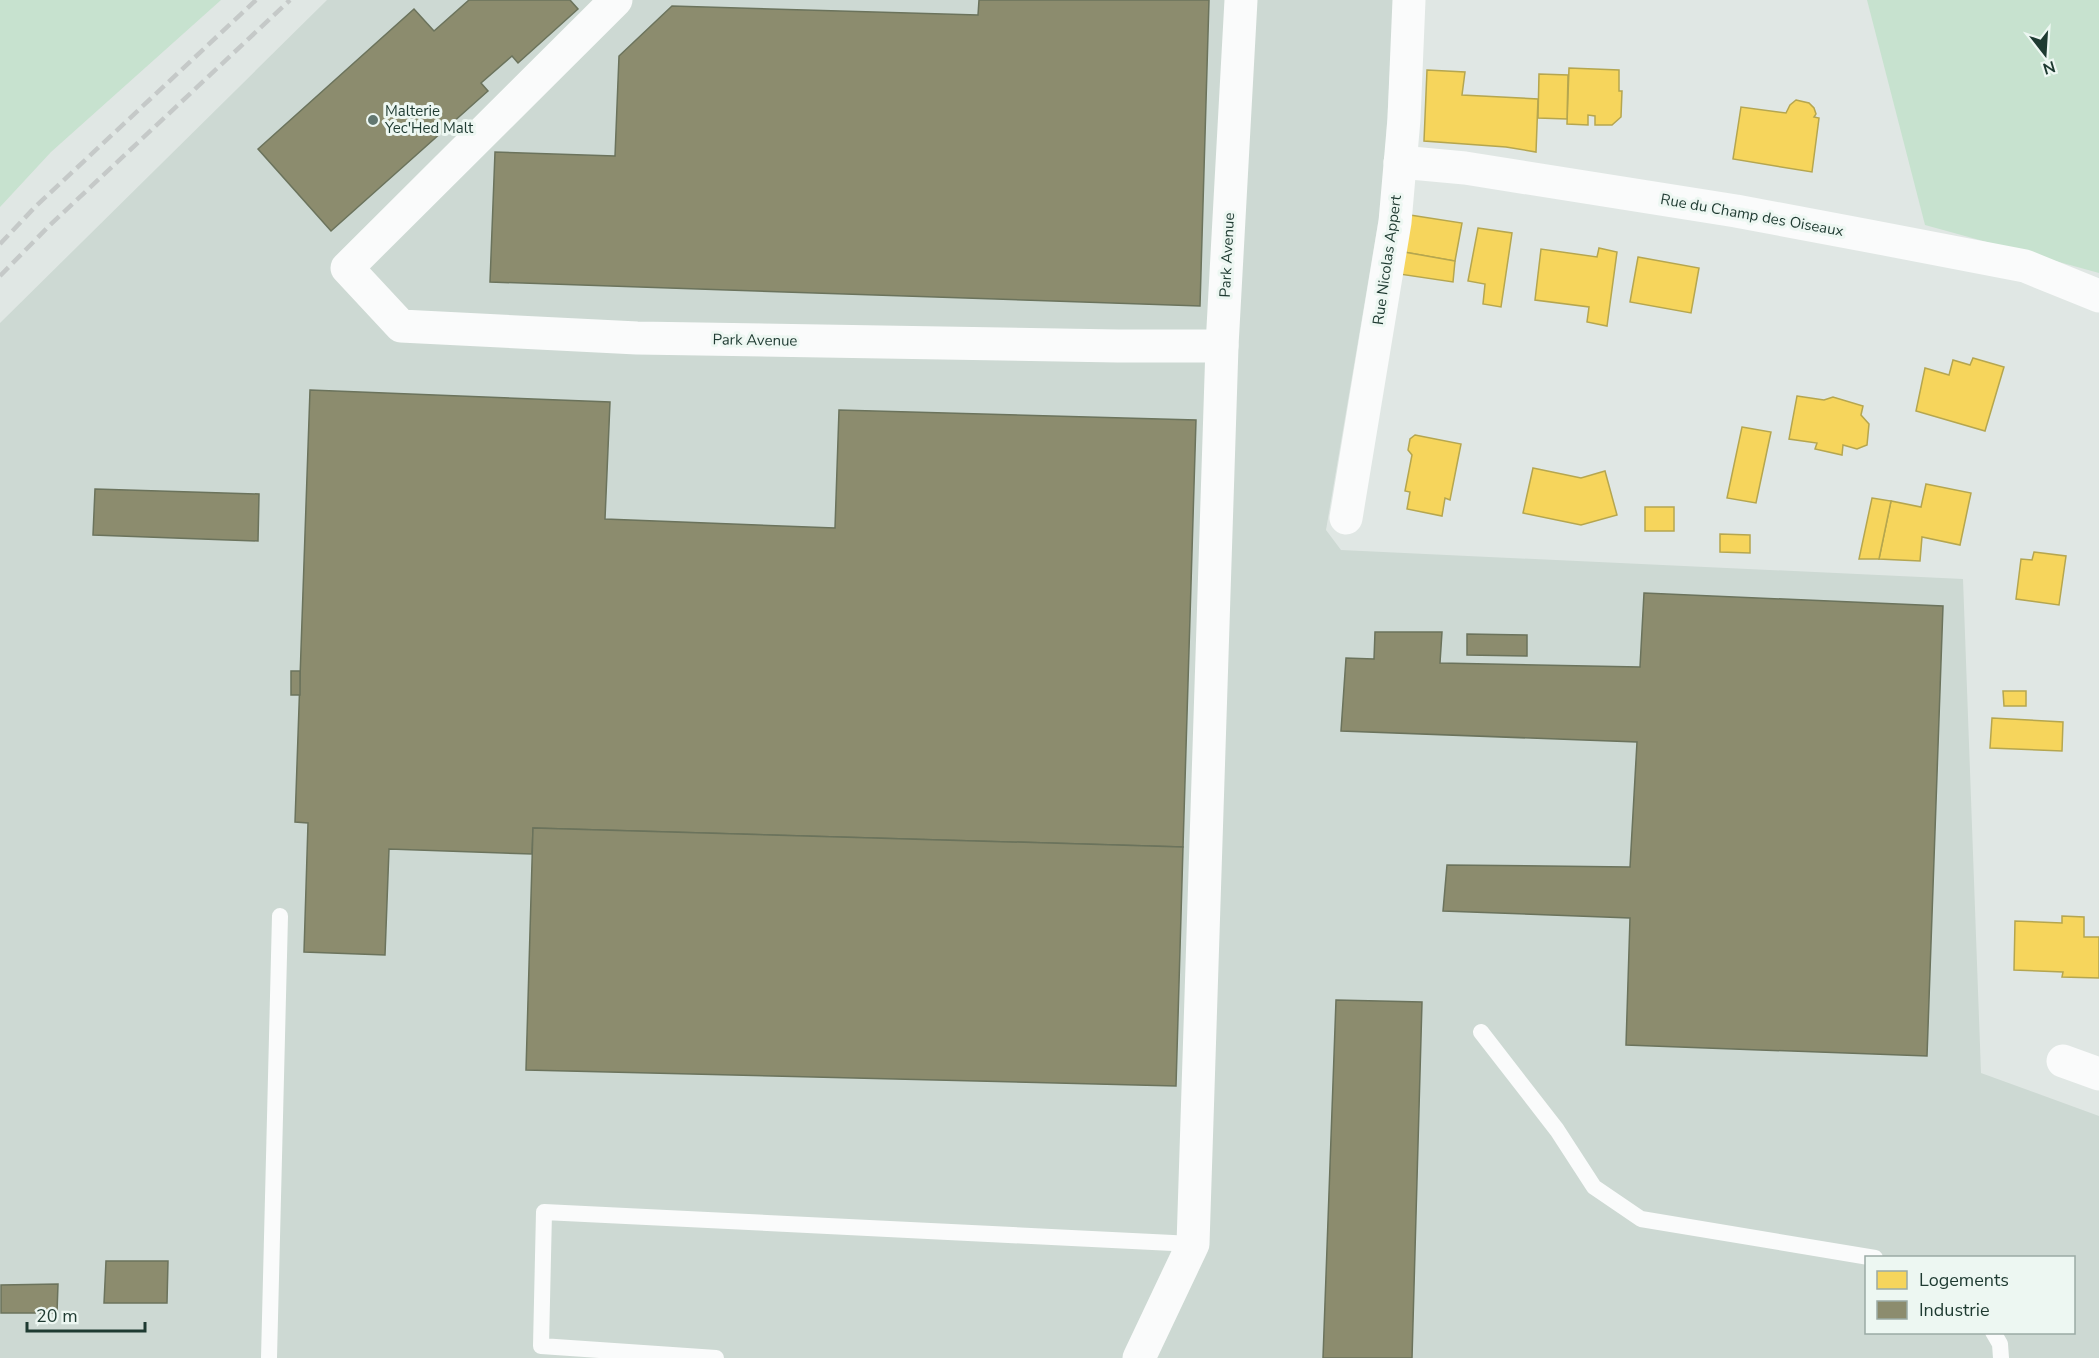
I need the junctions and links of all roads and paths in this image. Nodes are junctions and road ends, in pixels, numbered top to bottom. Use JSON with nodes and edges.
{"nodes":[{"id":1,"x":616,"y":0,"type":"edge"},
{"id":2,"x":1241,"y":0,"type":"edge"},
{"id":3,"x":1409,"y":0,"type":"edge"},
{"id":4,"x":1400,"y":162,"type":"junction"},
{"id":5,"x":2099,"y":296,"type":"edge"},
{"id":6,"x":1222,"y":345,"type":"junction"},
{"id":7,"x":1346,"y":518,"type":"dead end"},
{"id":8,"x":280,"y":916,"type":"dead end"},
{"id":9,"x":1481,"y":1032,"type":"dead end"},
{"id":10,"x":2063,"y":1061,"type":"dead end"},
{"id":11,"x":2099,"y":1074,"type":"edge"},
{"id":12,"x":1193,"y":1244,"type":"junction"},
{"id":13,"x":1869,"y":1256,"type":"edge"},
{"id":14,"x":1994,"y":1334,"type":"edge"},
{"id":15,"x":540,"y":1352,"type":"edge"},
{"id":16,"x":269,"y":1358,"type":"edge"},
{"id":17,"x":716,"y":1358,"type":"edge"},
{"id":18,"x":1139,"y":1358,"type":"edge"},
{"id":19,"x":2001,"y":1358,"type":"edge"}],
"edges":[{"from":1,"to":6,"type":"street","name":"Park Avenue"},
{"from":2,"to":6,"type":"street","name":"Park Avenue"},
{"from":3,"to":4,"type":"street","name":"Rue Nicolas Appert"},
{"from":4,"to":5,"type":"street","name":"Rue du Champ des Oiseaux"},
{"from":4,"to":7,"type":"street","name":"Rue Nicolas Appert"},
{"from":6,"to":12,"type":"street"},
{"from":8,"to":16,"type":"lane"},
{"from":9,"to":13,"type":"lane"},
{"from":10,"to":11,"type":"street"},
{"from":12,"to":15,"type":"lane"},
{"from":12,"to":18,"type":"street"},
{"from":14,"to":19,"type":"lane"},
{"from":15,"to":17,"type":"lane"}]}
